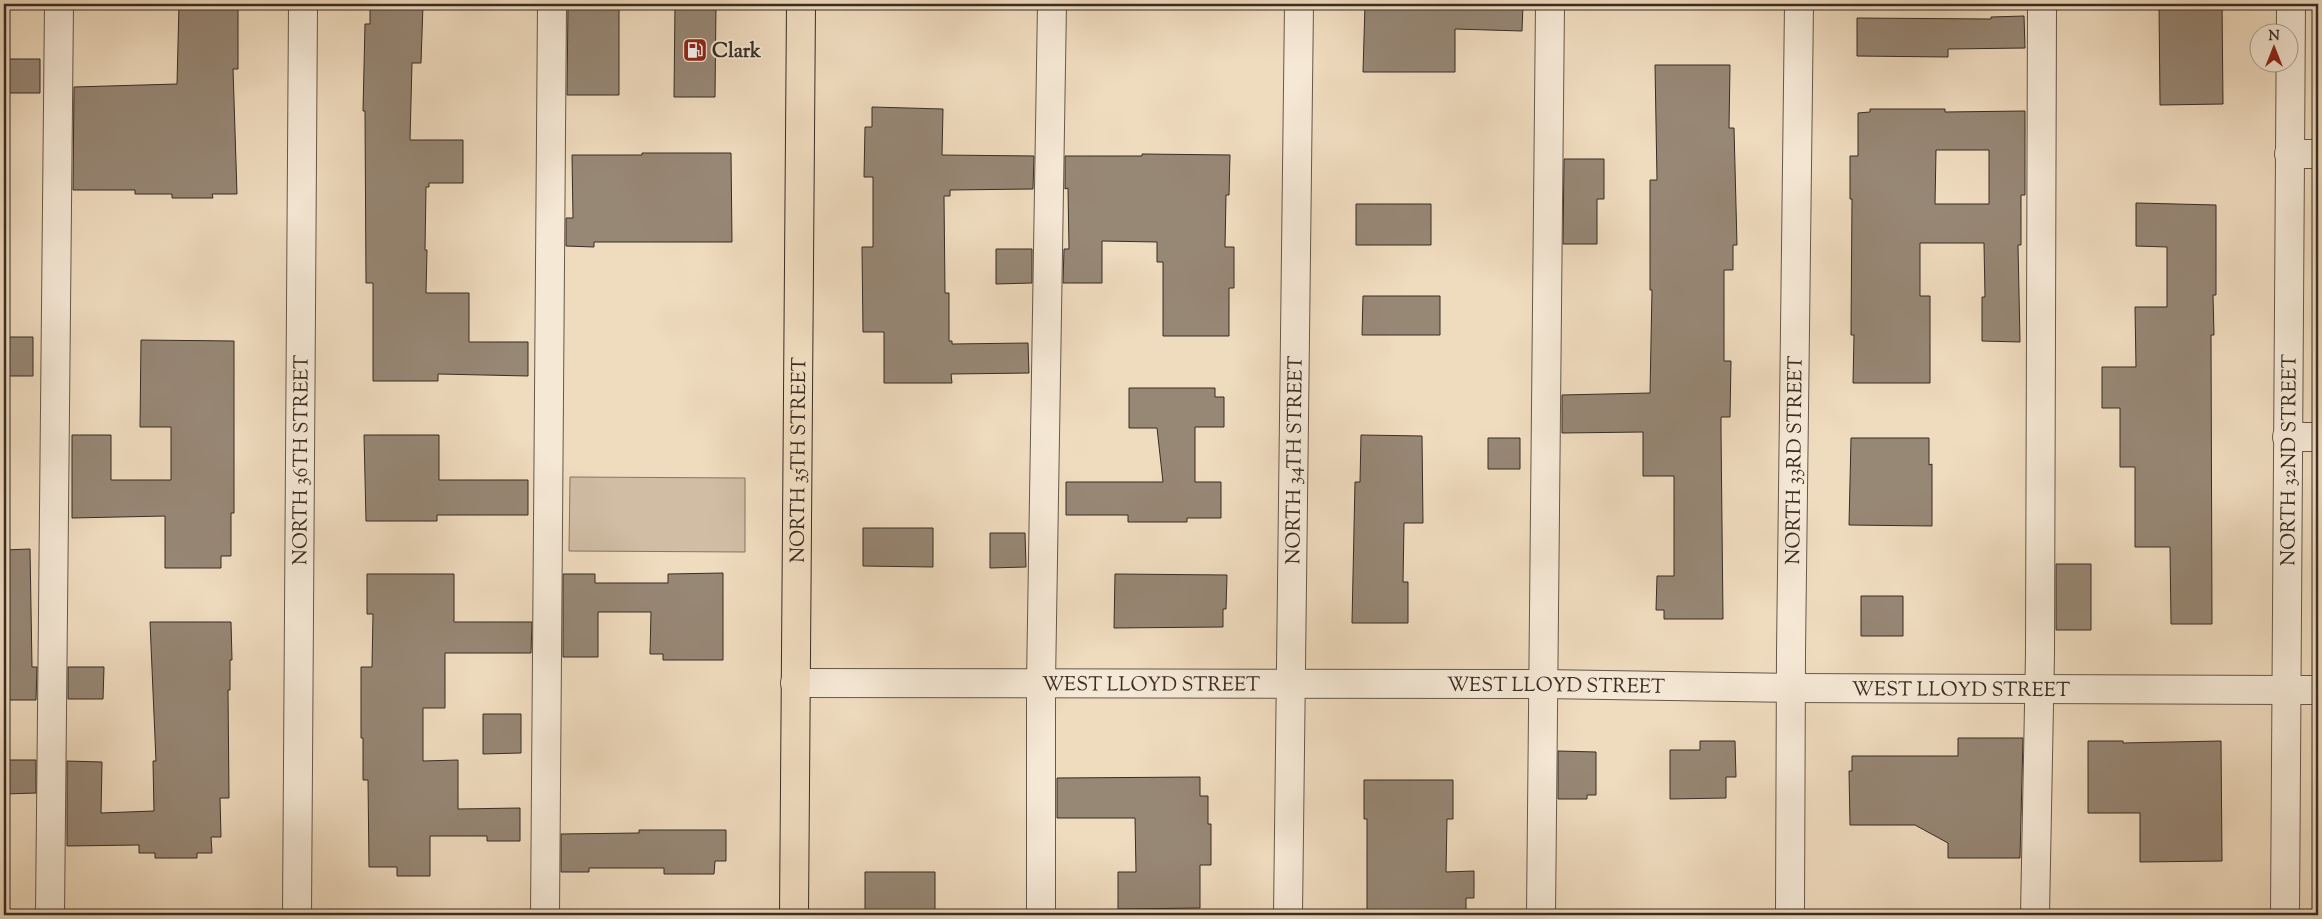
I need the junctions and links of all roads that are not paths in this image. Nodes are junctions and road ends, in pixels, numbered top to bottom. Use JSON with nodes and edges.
{"nodes":[{"id":1,"x":59,"y":4,"type":"edge"},
{"id":2,"x":302,"y":4,"type":"edge"},
{"id":3,"x":552,"y":4,"type":"edge"},
{"id":4,"x":801,"y":4,"type":"edge"},
{"id":5,"x":1052,"y":4,"type":"edge"},
{"id":6,"x":1299,"y":4,"type":"edge"},
{"id":7,"x":1550,"y":4,"type":"edge"},
{"id":8,"x":1799,"y":4,"type":"edge"},
{"id":9,"x":2042,"y":4,"type":"edge"},
{"id":10,"x":2291,"y":4,"type":"edge"},
{"id":11,"x":2289,"y":154,"type":"junction"},
{"id":12,"x":2318,"y":154,"type":"edge"},
{"id":13,"x":2287,"y":437,"type":"junction"},
{"id":14,"x":2318,"y":437,"type":"edge"},
{"id":15,"x":795,"y":683,"type":"junction"},
{"id":16,"x":1041,"y":683,"type":"junction"},
{"id":17,"x":1290,"y":683,"type":"junction"},
{"id":18,"x":1542,"y":684,"type":"junction"},
{"id":19,"x":1791,"y":688,"type":"junction"},
{"id":20,"x":2040,"y":689,"type":"junction"},
{"id":21,"x":2287,"y":690,"type":"junction"},
{"id":22,"x":2318,"y":690,"type":"edge"},
{"id":23,"x":50,"y":915,"type":"edge"},
{"id":24,"x":298,"y":915,"type":"edge"},
{"id":25,"x":545,"y":915,"type":"edge"},
{"id":26,"x":794,"y":915,"type":"edge"},
{"id":27,"x":1041,"y":915,"type":"edge"},
{"id":28,"x":1288,"y":915,"type":"edge"},
{"id":29,"x":1541,"y":915,"type":"edge"},
{"id":30,"x":1790,"y":915,"type":"edge"},
{"id":31,"x":2035,"y":915,"type":"edge"},
{"id":32,"x":2285,"y":915,"type":"edge"}],
"edges":[{"from":1,"to":23,"type":"street"},
{"from":2,"to":24,"type":"street","name":"NORTH 36TH STREET"},
{"from":3,"to":25,"type":"street"},
{"from":4,"to":15,"type":"main road","name":"NORTH 35TH STREET"},
{"from":5,"to":16,"type":"street"},
{"from":6,"to":17,"type":"street","name":"NORTH 34TH STREET"},
{"from":7,"to":18,"type":"street"},
{"from":8,"to":19,"type":"street","name":"NORTH 33RD STREET"},
{"from":9,"to":20,"type":"street"},
{"from":10,"to":11,"type":"street","name":"NORTH 32ND STREET"},
{"from":11,"to":12,"type":"street"},
{"from":11,"to":13,"type":"street","name":"NORTH 32ND STREET"},
{"from":13,"to":14,"type":"street"},
{"from":13,"to":21,"type":"street","name":"NORTH 32ND STREET"},
{"from":15,"to":16,"type":"street","name":"WEST LLOYD STREET"},
{"from":15,"to":26,"type":"main road","name":"NORTH 35TH STREET"},
{"from":16,"to":17,"type":"street","name":"WEST LLOYD STREET"},
{"from":16,"to":27,"type":"street"},
{"from":17,"to":18,"type":"street","name":"WEST LLOYD STREET"},
{"from":17,"to":28,"type":"street","name":"NORTH 34TH STREET"},
{"from":18,"to":19,"type":"street","name":"WEST LLOYD STREET"},
{"from":18,"to":29,"type":"street"},
{"from":19,"to":20,"type":"street","name":"WEST LLOYD STREET"},
{"from":19,"to":30,"type":"street","name":"NORTH 33RD STREET"},
{"from":20,"to":21,"type":"street","name":"WEST LLOYD STREET"},
{"from":20,"to":31,"type":"street"},
{"from":21,"to":22,"type":"street","name":"WEST LLOYD STREET"},
{"from":21,"to":32,"type":"street","name":"NORTH 32ND STREET"}]}
